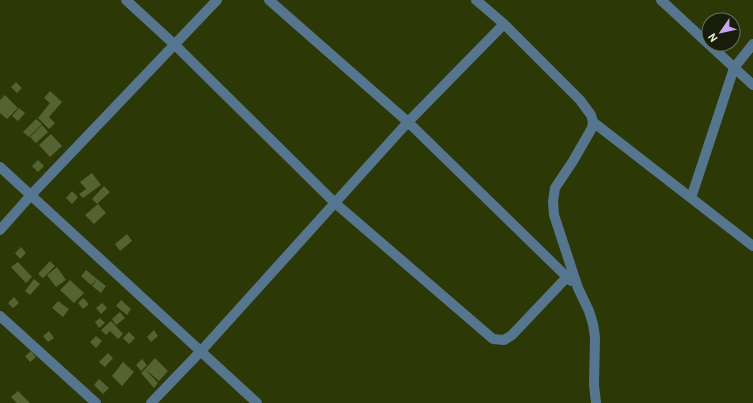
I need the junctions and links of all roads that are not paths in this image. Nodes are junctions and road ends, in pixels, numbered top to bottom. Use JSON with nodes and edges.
{"nodes":[{"id":1,"x":126,"y":0,"type":"edge"},
{"id":2,"x":216,"y":0,"type":"edge"},
{"id":3,"x":269,"y":0,"type":"edge"},
{"id":4,"x":476,"y":0,"type":"edge"},
{"id":5,"x":661,"y":0,"type":"edge"},
{"id":6,"x":504,"y":24,"type":"junction"},
{"id":7,"x":753,"y":44,"type":"edge"},
{"id":8,"x":175,"y":45,"type":"junction"},
{"id":9,"x":734,"y":68,"type":"junction"},
{"id":10,"x":753,"y":85,"type":"edge"},
{"id":11,"x":408,"y":122,"type":"junction"},
{"id":12,"x":593,"y":122,"type":"junction"},
{"id":13,"x":0,"y":167,"type":"edge"},
{"id":14,"x":31,"y":195,"type":"junction"},
{"id":15,"x":691,"y":198,"type":"junction"},
{"id":16,"x":335,"y":203,"type":"junction"},
{"id":17,"x":0,"y":230,"type":"edge"},
{"id":18,"x":753,"y":246,"type":"edge"},
{"id":19,"x":567,"y":277,"type":"junction"},
{"id":20,"x":578,"y":288,"type":"junction"},
{"id":21,"x":0,"y":316,"type":"edge"},
{"id":22,"x":201,"y":351,"type":"junction"},
{"id":23,"x":96,"y":403,"type":"edge"},
{"id":24,"x":151,"y":403,"type":"edge"},
{"id":25,"x":257,"y":403,"type":"edge"},
{"id":26,"x":596,"y":403,"type":"edge"}],
"edges":[{"from":1,"to":8,"type":"street"},
{"from":2,"to":8,"type":"street"},
{"from":3,"to":11,"type":"street"},
{"from":4,"to":6,"type":"street"},
{"from":5,"to":9,"type":"street"},
{"from":6,"to":11,"type":"street"},
{"from":6,"to":12,"type":"street"},
{"from":7,"to":9,"type":"street"},
{"from":8,"to":14,"type":"street"},
{"from":8,"to":16,"type":"street"},
{"from":9,"to":10,"type":"street"},
{"from":9,"to":15,"type":"street"},
{"from":11,"to":16,"type":"street"},
{"from":11,"to":19,"type":"street"},
{"from":12,"to":15,"type":"street"},
{"from":12,"to":20,"type":"street"},
{"from":13,"to":14,"type":"street"},
{"from":14,"to":17,"type":"street"},
{"from":14,"to":22,"type":"street"},
{"from":15,"to":18,"type":"street"},
{"from":16,"to":19,"type":"street"},
{"from":16,"to":22,"type":"street"},
{"from":19,"to":20,"type":"street"},
{"from":20,"to":26,"type":"street"},
{"from":21,"to":23,"type":"street"},
{"from":22,"to":24,"type":"street"},
{"from":22,"to":25,"type":"street"}]}
